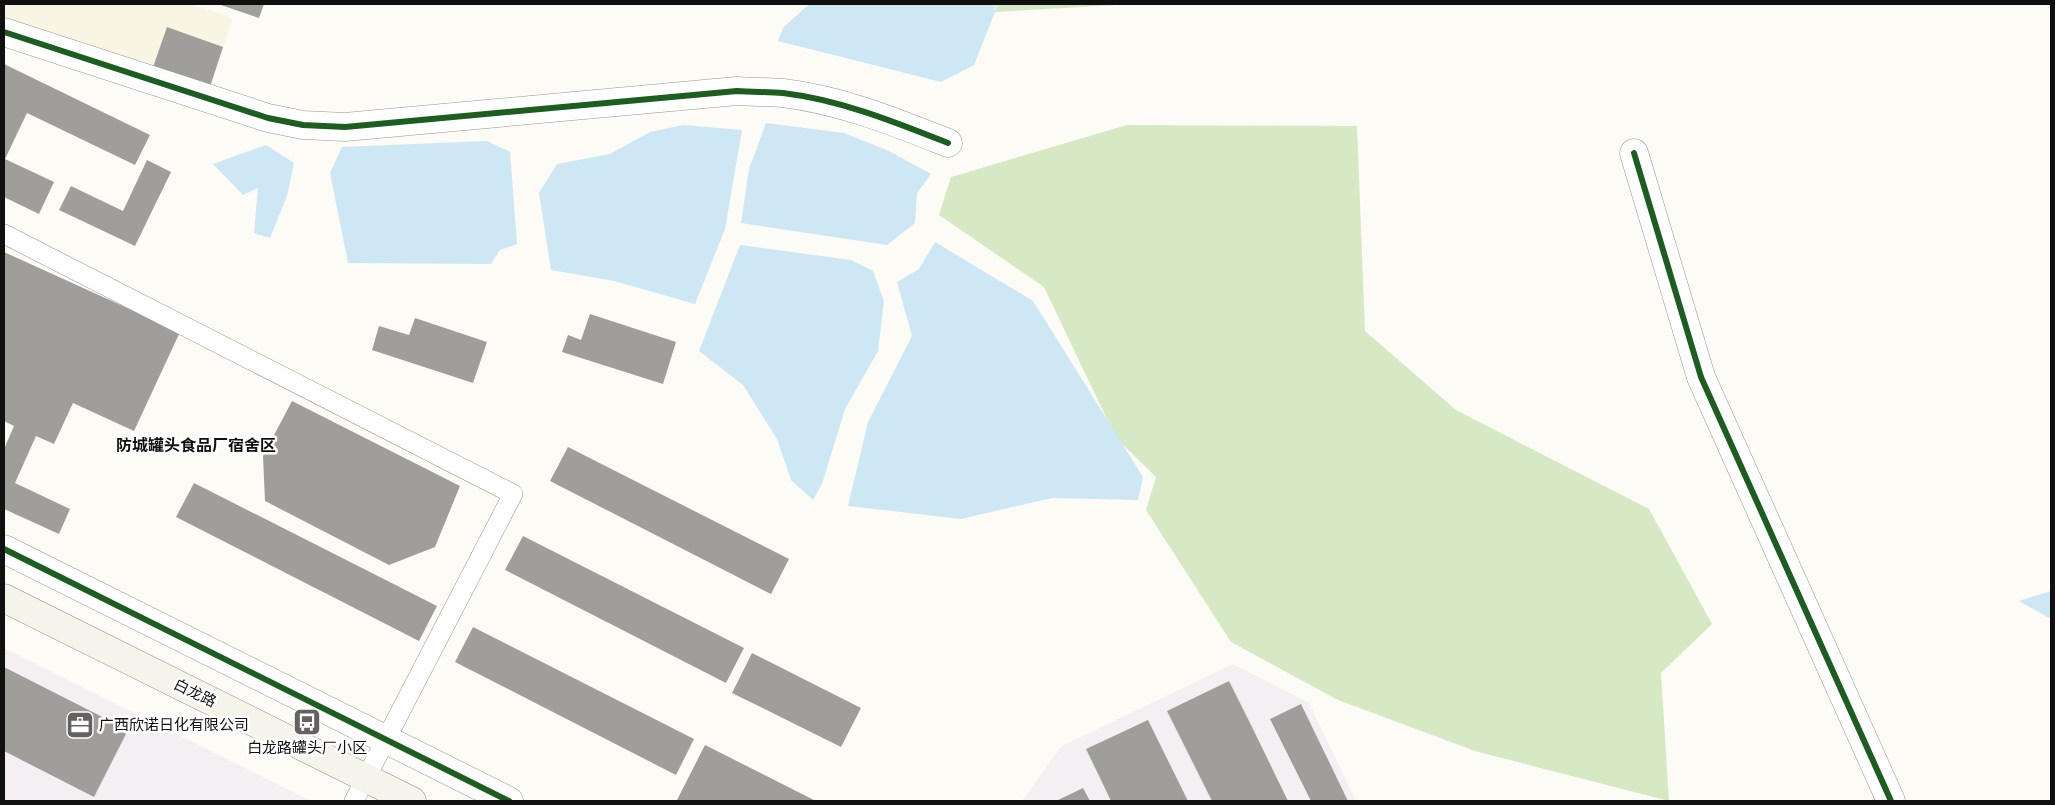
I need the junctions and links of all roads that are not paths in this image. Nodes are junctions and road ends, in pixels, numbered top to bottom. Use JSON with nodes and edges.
{"nodes":[{"id":1,"x":4,"y":32,"type":"edge"},
{"id":2,"x":948,"y":143,"type":"dead end"},
{"id":3,"x":1634,"y":153,"type":"dead end"},
{"id":4,"x":4,"y":234,"type":"edge"},
{"id":5,"x":4,"y":549,"type":"edge"},
{"id":6,"x":4,"y":598,"type":"edge"},
{"id":7,"x":385,"y":739,"type":"junction"},
{"id":8,"x":360,"y":790,"type":"edge"},
{"id":9,"x":412,"y":801,"type":"edge"},
{"id":10,"x":509,"y":801,"type":"edge"},
{"id":11,"x":1891,"y":801,"type":"edge"}],
"edges":[{"from":1,"to":2,"type":"street"},
{"from":3,"to":11,"type":"street"},
{"from":4,"to":7,"type":"lane"},
{"from":5,"to":7,"type":"street"},
{"from":6,"to":8,"type":"street","name":"白龙路"},
{"from":7,"to":8,"type":"lane"},
{"from":7,"to":10,"type":"street"},
{"from":8,"to":9,"type":"street","name":"白龙路"}]}
